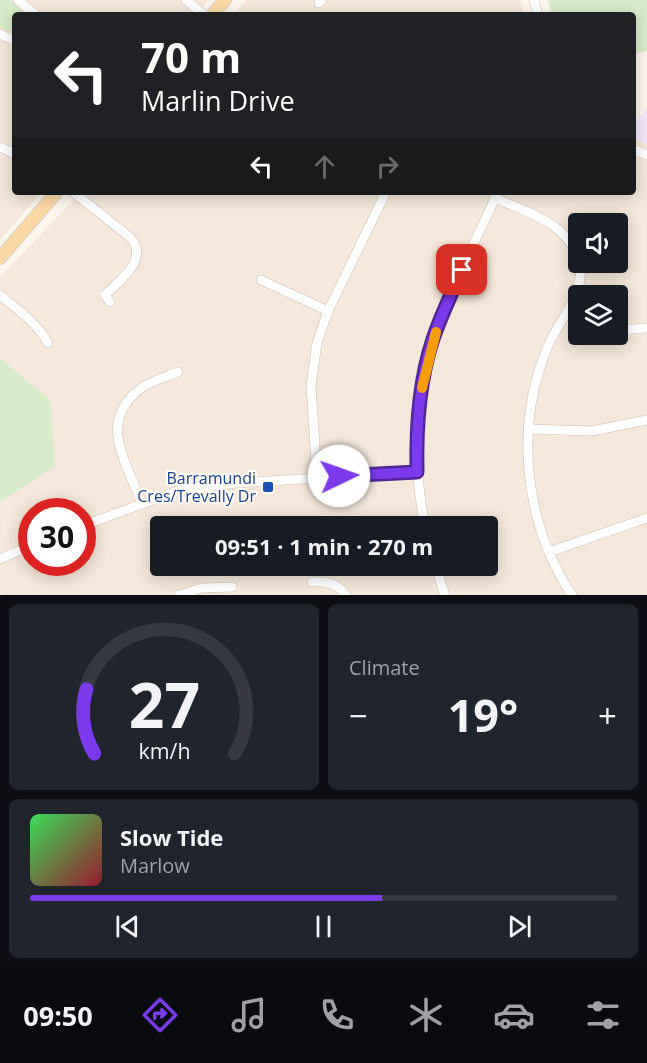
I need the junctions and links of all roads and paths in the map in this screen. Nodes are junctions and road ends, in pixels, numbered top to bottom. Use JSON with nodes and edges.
{"nodes":[{"id":1,"x":18,"y":0,"type":"edge"},
{"id":2,"x":186,"y":0,"type":"edge"},
{"id":3,"x":225,"y":0,"type":"edge"},
{"id":4,"x":32,"y":12,"type":"edge"},
{"id":5,"x":200,"y":12,"type":"edge"},
{"id":6,"x":215,"y":12,"type":"edge"},
{"id":7,"x":54,"y":195,"type":"edge"},
{"id":8,"x":77,"y":195,"type":"edge"},
{"id":9,"x":385,"y":195,"type":"edge"},
{"id":10,"x":497,"y":195,"type":"edge"},
{"id":11,"x":568,"y":238,"type":"edge"},
{"id":12,"x":0,"y":258,"type":"edge"},
{"id":13,"x":579,"y":273,"type":"edge"},
{"id":14,"x":261,"y":280,"type":"dead end"},
{"id":15,"x":0,"y":295,"type":"edge"},
{"id":16,"x":110,"y":302,"type":"dead end"},
{"id":17,"x":328,"y":311,"type":"junction"},
{"id":18,"x":566,"y":314,"type":"joint"},
{"id":19,"x":647,"y":328,"type":"edge"},
{"id":20,"x":628,"y":329,"type":"edge"},
{"id":21,"x":48,"y":343,"type":"dead end"},
{"id":22,"x":178,"y":372,"type":"dead end"},
{"id":23,"x":647,"y":420,"type":"edge"},
{"id":24,"x":528,"y":429,"type":"junction"},
{"id":25,"x":417,"y":472,"type":"junction"},
{"id":26,"x":316,"y":478,"type":"junction"},
{"id":27,"x":142,"y":504,"type":"junction"},
{"id":28,"x":424,"y":516,"type":"edge"},
{"id":29,"x":647,"y":518,"type":"edge"},
{"id":30,"x":96,"y":521,"type":"edge"},
{"id":31,"x":18,"y":552,"type":"edge"},
{"id":32,"x":549,"y":552,"type":"junction"},
{"id":33,"x":0,"y":559,"type":"edge"},
{"id":34,"x":438,"y":576,"type":"edge"},
{"id":35,"x":312,"y":582,"type":"dead end"},
{"id":36,"x":232,"y":587,"type":"dead end"},
{"id":37,"x":178,"y":595,"type":"edge"},
{"id":38,"x":346,"y":595,"type":"edge"},
{"id":39,"x":445,"y":595,"type":"edge"},
{"id":40,"x":572,"y":595,"type":"edge"}],
"edges":[{"from":1,"to":4,"type":"street"},
{"from":2,"to":5,"type":"street"},
{"from":3,"to":6,"type":"main road"},
{"from":7,"to":12,"type":"main road"},
{"from":8,"to":16,"type":"street"},
{"from":9,"to":17,"type":"street"},
{"from":10,"to":11,"type":"street"},
{"from":10,"to":25,"type":"street"},
{"from":13,"to":18,"type":"street"},
{"from":14,"to":17,"type":"street"},
{"from":15,"to":21,"type":"street"},
{"from":17,"to":26,"type":"street"},
{"from":18,"to":24,"type":"street"},
{"from":19,"to":20,"type":"street"},
{"from":22,"to":27,"type":"street"},
{"from":23,"to":24,"type":"street"},
{"from":24,"to":32,"type":"street"},
{"from":25,"to":26,"type":"street"},
{"from":25,"to":28,"type":"street"},
{"from":26,"to":27,"type":"street"},
{"from":27,"to":30,"type":"street"},
{"from":29,"to":32,"type":"street"},
{"from":31,"to":33,"type":"street"},
{"from":32,"to":40,"type":"street"},
{"from":34,"to":39,"type":"street"},
{"from":35,"to":38,"type":"street"},
{"from":36,"to":37,"type":"street"}]}
